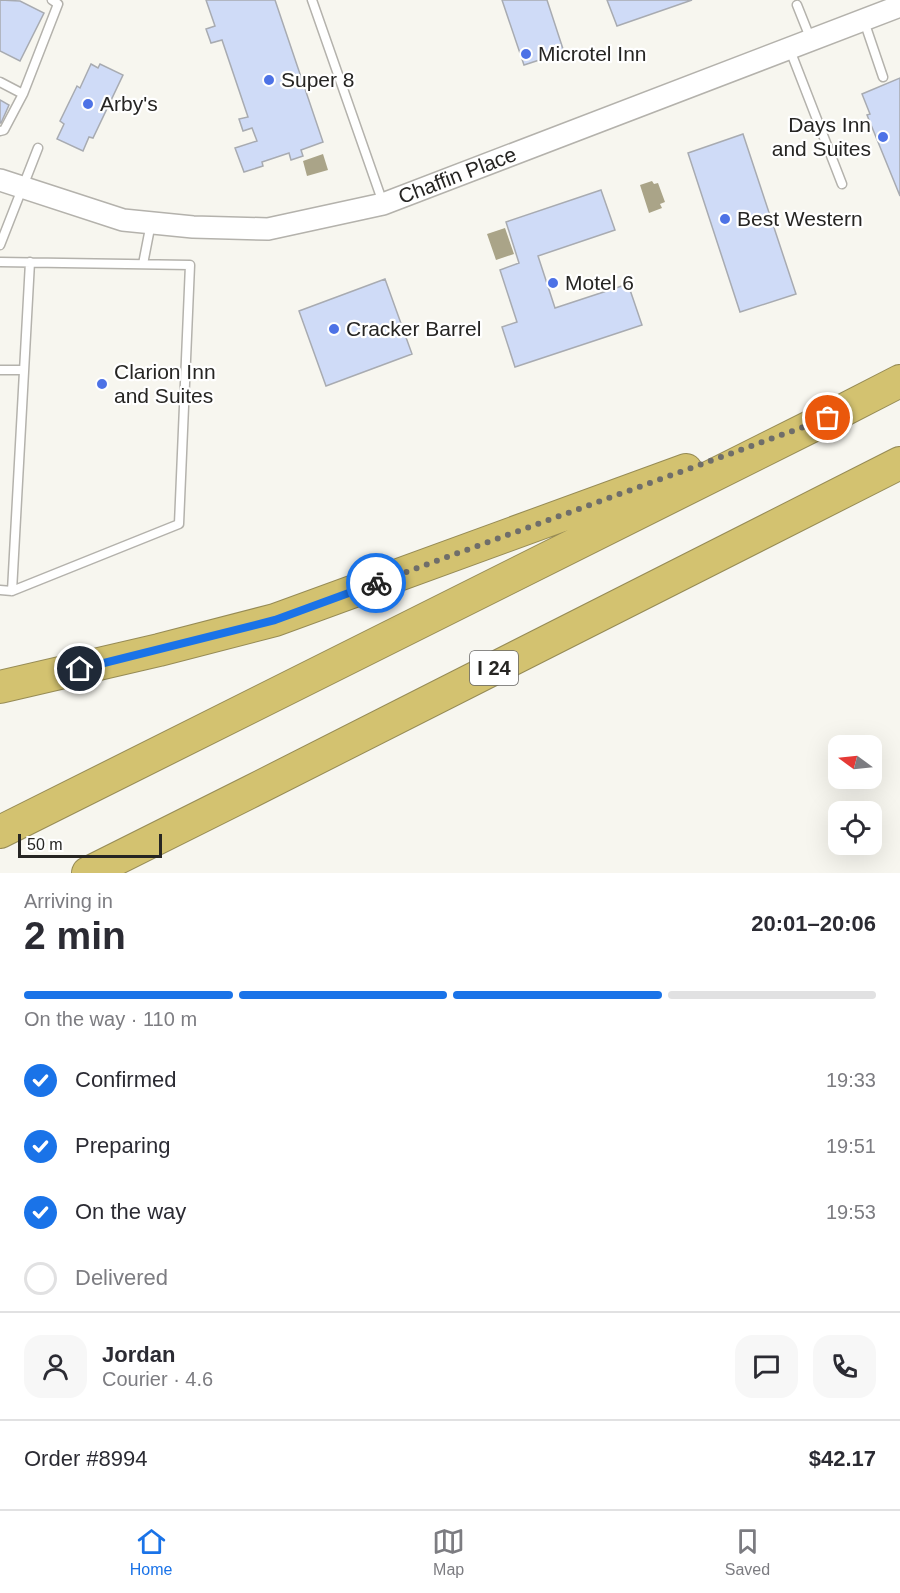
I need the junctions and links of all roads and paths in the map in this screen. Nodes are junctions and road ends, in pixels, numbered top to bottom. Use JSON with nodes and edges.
{"nodes":[{"id":1,"x":52,"y":0,"type":"edge"},
{"id":2,"x":312,"y":0,"type":"edge"},
{"id":3,"x":797,"y":5,"type":"dead end"},
{"id":4,"x":900,"y":6,"type":"edge"},
{"id":5,"x":864,"y":20,"type":"junction"},
{"id":6,"x":811,"y":40,"type":"junction"},
{"id":7,"x":789,"y":49,"type":"junction"},
{"id":8,"x":883,"y":77,"type":"dead end"},
{"id":9,"x":0,"y":82,"type":"edge"},
{"id":10,"x":23,"y":94,"type":"junction"},
{"id":11,"x":0,"y":131,"type":"edge"},
{"id":12,"x":38,"y":148,"type":"dead end"},
{"id":13,"x":0,"y":180,"type":"edge"},
{"id":14,"x":842,"y":184,"type":"dead end"},
{"id":15,"x":23,"y":187,"type":"junction"},
{"id":16,"x":383,"y":204,"type":"junction"},
{"id":17,"x":151,"y":223,"type":"junction"},
{"id":18,"x":0,"y":245,"type":"edge"},
{"id":19,"x":0,"y":262,"type":"edge"},
{"id":20,"x":30,"y":262,"type":"junction"},
{"id":21,"x":143,"y":264,"type":"junction"},
{"id":22,"x":0,"y":370,"type":"edge"},
{"id":23,"x":23,"y":370,"type":"junction"},
{"id":24,"x":900,"y":381,"type":"edge"},
{"id":25,"x":828,"y":418,"type":"junction"},
{"id":26,"x":900,"y":462,"type":"edge"},
{"id":27,"x":0,"y":590,"type":"edge"},
{"id":28,"x":12,"y":591,"type":"junction"},
{"id":29,"x":0,"y":687,"type":"edge"},
{"id":30,"x":252,"y":791,"type":"junction"},
{"id":31,"x":0,"y":832,"type":"edge"},
{"id":32,"x":88,"y":873,"type":"edge"},
{"id":33,"x":138,"y":873,"type":"edge"}],
"edges":[{"from":1,"to":10,"type":"lane"},
{"from":2,"to":16,"type":"lane"},
{"from":3,"to":6,"type":"lane"},
{"from":4,"to":5,"type":"street","name":"Chaffin Place"},
{"from":5,"to":6,"type":"street","name":"Chaffin Place"},
{"from":5,"to":8,"type":"lane"},
{"from":6,"to":7,"type":"street","name":"Chaffin Place"},
{"from":7,"to":14,"type":"lane"},
{"from":7,"to":16,"type":"street","name":"Chaffin Place"},
{"from":9,"to":10,"type":"lane"},
{"from":10,"to":11,"type":"lane"},
{"from":12,"to":15,"type":"lane"},
{"from":13,"to":15,"type":"street","name":"Chaffin Place"},
{"from":15,"to":17,"type":"street","name":"Chaffin Place"},
{"from":15,"to":18,"type":"lane"},
{"from":16,"to":17,"type":"street","name":"Chaffin Place"},
{"from":17,"to":21,"type":"lane"},
{"from":19,"to":20,"type":"lane"},
{"from":20,"to":21,"type":"lane"},
{"from":20,"to":23,"type":"lane"},
{"from":21,"to":28,"type":"lane"},
{"from":22,"to":23,"type":"lane"},
{"from":23,"to":28,"type":"lane"},
{"from":24,"to":25,"type":"highway"},
{"from":25,"to":29,"type":"highway"},
{"from":25,"to":31,"type":"highway"},
{"from":26,"to":30,"type":"highway","number":"I 24"},
{"from":27,"to":28,"type":"lane"},
{"from":30,"to":32,"type":"highway","number":"I 24"},
{"from":30,"to":33,"type":"highway"}]}
